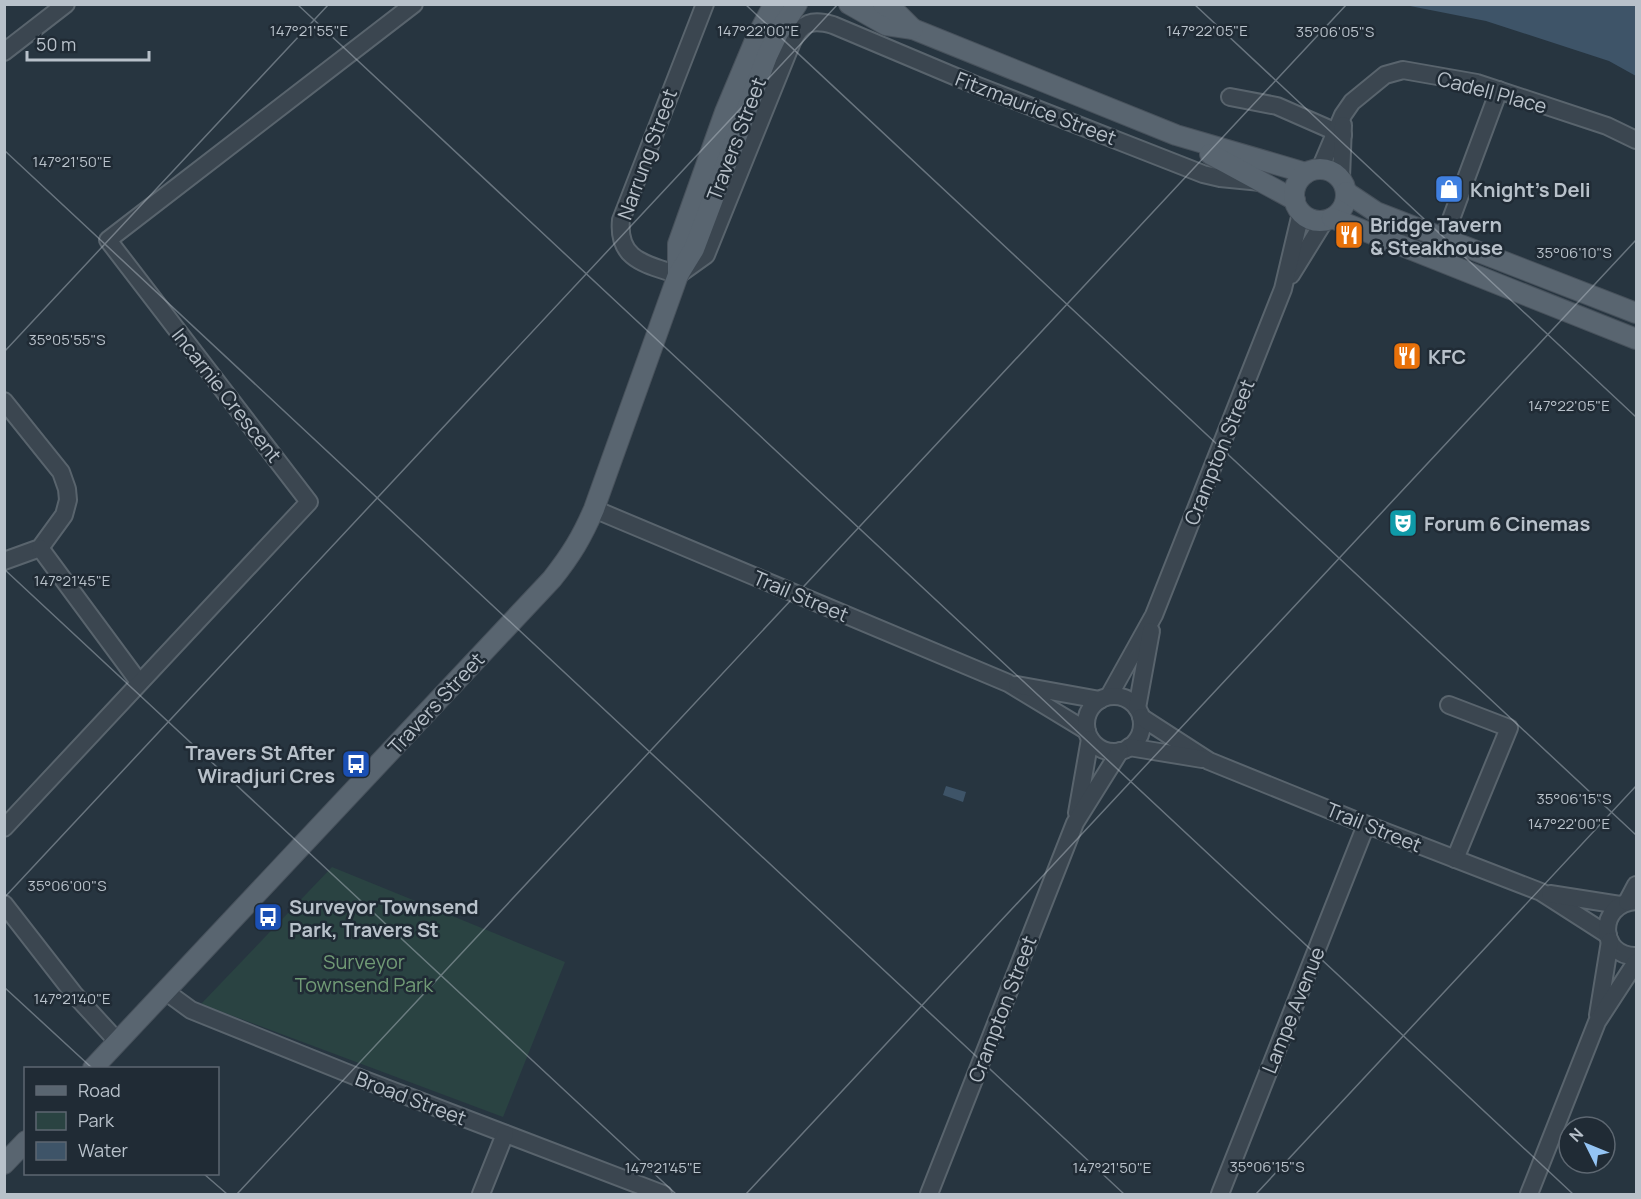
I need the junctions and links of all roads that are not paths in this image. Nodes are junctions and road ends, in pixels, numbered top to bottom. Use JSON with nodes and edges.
{"nodes":[{"id":1,"x":66,"y":4,"type":"edge"},
{"id":2,"x":414,"y":4,"type":"edge"},
{"id":3,"x":705,"y":4,"type":"edge"},
{"id":4,"x":774,"y":4,"type":"edge"},
{"id":5,"x":797,"y":4,"type":"edge"},
{"id":6,"x":849,"y":4,"type":"edge"},
{"id":7,"x":889,"y":7,"type":"edge"},
{"id":8,"x":813,"y":21,"type":"joint"},
{"id":9,"x":913,"y":29,"type":"junction"},
{"id":10,"x":4,"y":52,"type":"edge"},
{"id":11,"x":1499,"y":90,"type":"junction"},
{"id":12,"x":1230,"y":97,"type":"dead end"},
{"id":13,"x":1339,"y":134,"type":"junction"},
{"id":14,"x":1176,"y":135,"type":"junction"},
{"id":15,"x":1636,"y":140,"type":"edge"},
{"id":16,"x":1313,"y":171,"type":"junction"},
{"id":17,"x":1263,"y":183,"type":"junction"},
{"id":18,"x":1344,"y":185,"type":"junction"},
{"id":19,"x":1298,"y":206,"type":"junction"},
{"id":20,"x":1329,"y":219,"type":"junction"},
{"id":21,"x":1444,"y":238,"type":"junction"},
{"id":22,"x":678,"y":275,"type":"junction"},
{"id":23,"x":1283,"y":289,"type":"junction"},
{"id":24,"x":1617,"y":306,"type":"junction"},
{"id":25,"x":1636,"y":313,"type":"edge"},
{"id":26,"x":1609,"y":328,"type":"junction"},
{"id":27,"x":1636,"y":339,"type":"edge"},
{"id":28,"x":4,"y":401,"type":"edge"},
{"id":29,"x":594,"y":509,"type":"junction"},
{"id":30,"x":40,"y":549,"type":"junction"},
{"id":31,"x":4,"y":561,"type":"edge"},
{"id":32,"x":1154,"y":615,"type":"junction"},
{"id":33,"x":139,"y":682,"type":"junction"},
{"id":34,"x":1008,"y":683,"type":"junction"},
{"id":35,"x":1105,"y":698,"type":"junction"},
{"id":36,"x":1449,"y":705,"type":"dead end"},
{"id":37,"x":1139,"y":712,"type":"junction"},
{"id":38,"x":1089,"y":735,"type":"junction"},
{"id":39,"x":1125,"y":749,"type":"junction"},
{"id":40,"x":1209,"y":760,"type":"junction"},
{"id":41,"x":1075,"y":823,"type":"junction"},
{"id":42,"x":1366,"y":825,"type":"junction"},
{"id":43,"x":4,"y":828,"type":"edge"},
{"id":44,"x":1455,"y":859,"type":"junction"},
{"id":45,"x":1636,"y":885,"type":"edge"},
{"id":46,"x":1541,"y":892,"type":"junction"},
{"id":47,"x":1628,"y":903,"type":"edge"},
{"id":48,"x":4,"y":904,"type":"edge"},
{"id":49,"x":1609,"y":938,"type":"junction"},
{"id":50,"x":1636,"y":956,"type":"edge"},
{"id":51,"x":1636,"y":962,"type":"edge"},
{"id":52,"x":165,"y":991,"type":"junction"},
{"id":53,"x":1597,"y":1022,"type":"junction"},
{"id":54,"x":118,"y":1042,"type":"junction"},
{"id":55,"x":94,"y":1067,"type":"edge"},
{"id":56,"x":506,"y":1134,"type":"junction"},
{"id":57,"x":24,"y":1143,"type":"edge"},
{"id":58,"x":4,"y":1164,"type":"edge"},
{"id":59,"x":481,"y":1194,"type":"edge"},
{"id":60,"x":663,"y":1194,"type":"edge"},
{"id":61,"x":929,"y":1194,"type":"edge"},
{"id":62,"x":1220,"y":1194,"type":"edge"},
{"id":63,"x":1529,"y":1194,"type":"edge"}],
"edges":[{"from":1,"to":10,"type":"street"},
{"from":2,"to":33,"type":"street","name":"Incarnie Crescent"},
{"from":3,"to":22,"type":"street","name":"Narrung Street"},
{"from":4,"to":22,"type":"main road","name":"Travers Street"},
{"from":5,"to":22,"type":"main road","name":"Travers Street"},
{"from":6,"to":9,"type":"main road","name":"Fitzmaurice Street"},
{"from":7,"to":9,"type":"main road","name":"Fitzmaurice Street"},
{"from":8,"to":17,"type":"street","name":"Fitzmaurice Street"},
{"from":8,"to":22,"type":"street","name":"Travers Street"},
{"from":9,"to":14,"type":"main road","name":"Fitzmaurice Street"},
{"from":11,"to":13,"type":"street","name":"Cadell Place"},
{"from":11,"to":15,"type":"street","name":"Cadell Place"},
{"from":11,"to":21,"type":"street"},
{"from":12,"to":13,"type":"street"},
{"from":13,"to":16,"type":"street"},
{"from":13,"to":18,"type":"street"},
{"from":14,"to":16,"type":"main road","name":"Fitzmaurice Street"},
{"from":14,"to":17,"type":"main road","name":"Fitzmaurice Street"},
{"from":16,"to":18,"type":"main road"},
{"from":16,"to":19,"type":"main road"},
{"from":17,"to":19,"type":"main road","name":"Fitzmaurice Street"},
{"from":18,"to":20,"type":"main road"},
{"from":18,"to":21,"type":"main road"},
{"from":19,"to":20,"type":"main road"},
{"from":19,"to":23,"type":"street","name":"Crampton Street"},
{"from":20,"to":23,"type":"street","name":"Crampton Street"},
{"from":20,"to":26,"type":"main road"},
{"from":21,"to":24,"type":"main road"},
{"from":22,"to":29,"type":"main road","name":"Travers Street"},
{"from":23,"to":32,"type":"street","name":"Crampton Street"},
{"from":24,"to":25,"type":"main road"},
{"from":24,"to":26,"type":"main road"},
{"from":26,"to":27,"type":"main road"},
{"from":28,"to":30,"type":"street"},
{"from":29,"to":34,"type":"street","name":"Trail Street"},
{"from":29,"to":52,"type":"main road","name":"Travers Street"},
{"from":30,"to":31,"type":"street"},
{"from":30,"to":33,"type":"street"},
{"from":32,"to":35,"type":"street","name":"Crampton Street"},
{"from":32,"to":37,"type":"street","name":"Crampton Street"},
{"from":33,"to":43,"type":"street","name":"Incarnie Crescent"},
{"from":34,"to":35,"type":"street","name":"Trail Street"},
{"from":34,"to":38,"type":"street","name":"Trail Street"},
{"from":35,"to":37,"type":"street"},
{"from":35,"to":38,"type":"street"},
{"from":36,"to":44,"type":"street"},
{"from":37,"to":39,"type":"street"},
{"from":37,"to":40,"type":"street","name":"Trail Street"},
{"from":38,"to":39,"type":"street"},
{"from":38,"to":41,"type":"street","name":"Crampton Street"},
{"from":39,"to":40,"type":"street","name":"Trail Street"},
{"from":39,"to":41,"type":"street","name":"Crampton Street"},
{"from":40,"to":42,"type":"street","name":"Trail Street"},
{"from":41,"to":61,"type":"street","name":"Crampton Street"},
{"from":42,"to":44,"type":"street","name":"Trail Street"},
{"from":42,"to":62,"type":"street","name":"Lampe Avenue"},
{"from":44,"to":46,"type":"street","name":"Trail Street"},
{"from":45,"to":47,"type":"street"},
{"from":46,"to":47,"type":"street","name":"Trail Street"},
{"from":46,"to":49,"type":"street","name":"Trail Street"},
{"from":47,"to":49,"type":"street"},
{"from":48,"to":54,"type":"street"},
{"from":49,"to":50,"type":"street","name":"Trail Street"},
{"from":49,"to":53,"type":"street"},
{"from":51,"to":53,"type":"street"},
{"from":52,"to":54,"type":"main road","name":"Travers Street"},
{"from":52,"to":56,"type":"street","name":"Broad Street"},
{"from":53,"to":63,"type":"street"},
{"from":54,"to":55,"type":"main road","name":"Travers Street"},
{"from":56,"to":59,"type":"street"},
{"from":56,"to":60,"type":"street","name":"Broad Street"},
{"from":57,"to":58,"type":"main road"}]}
